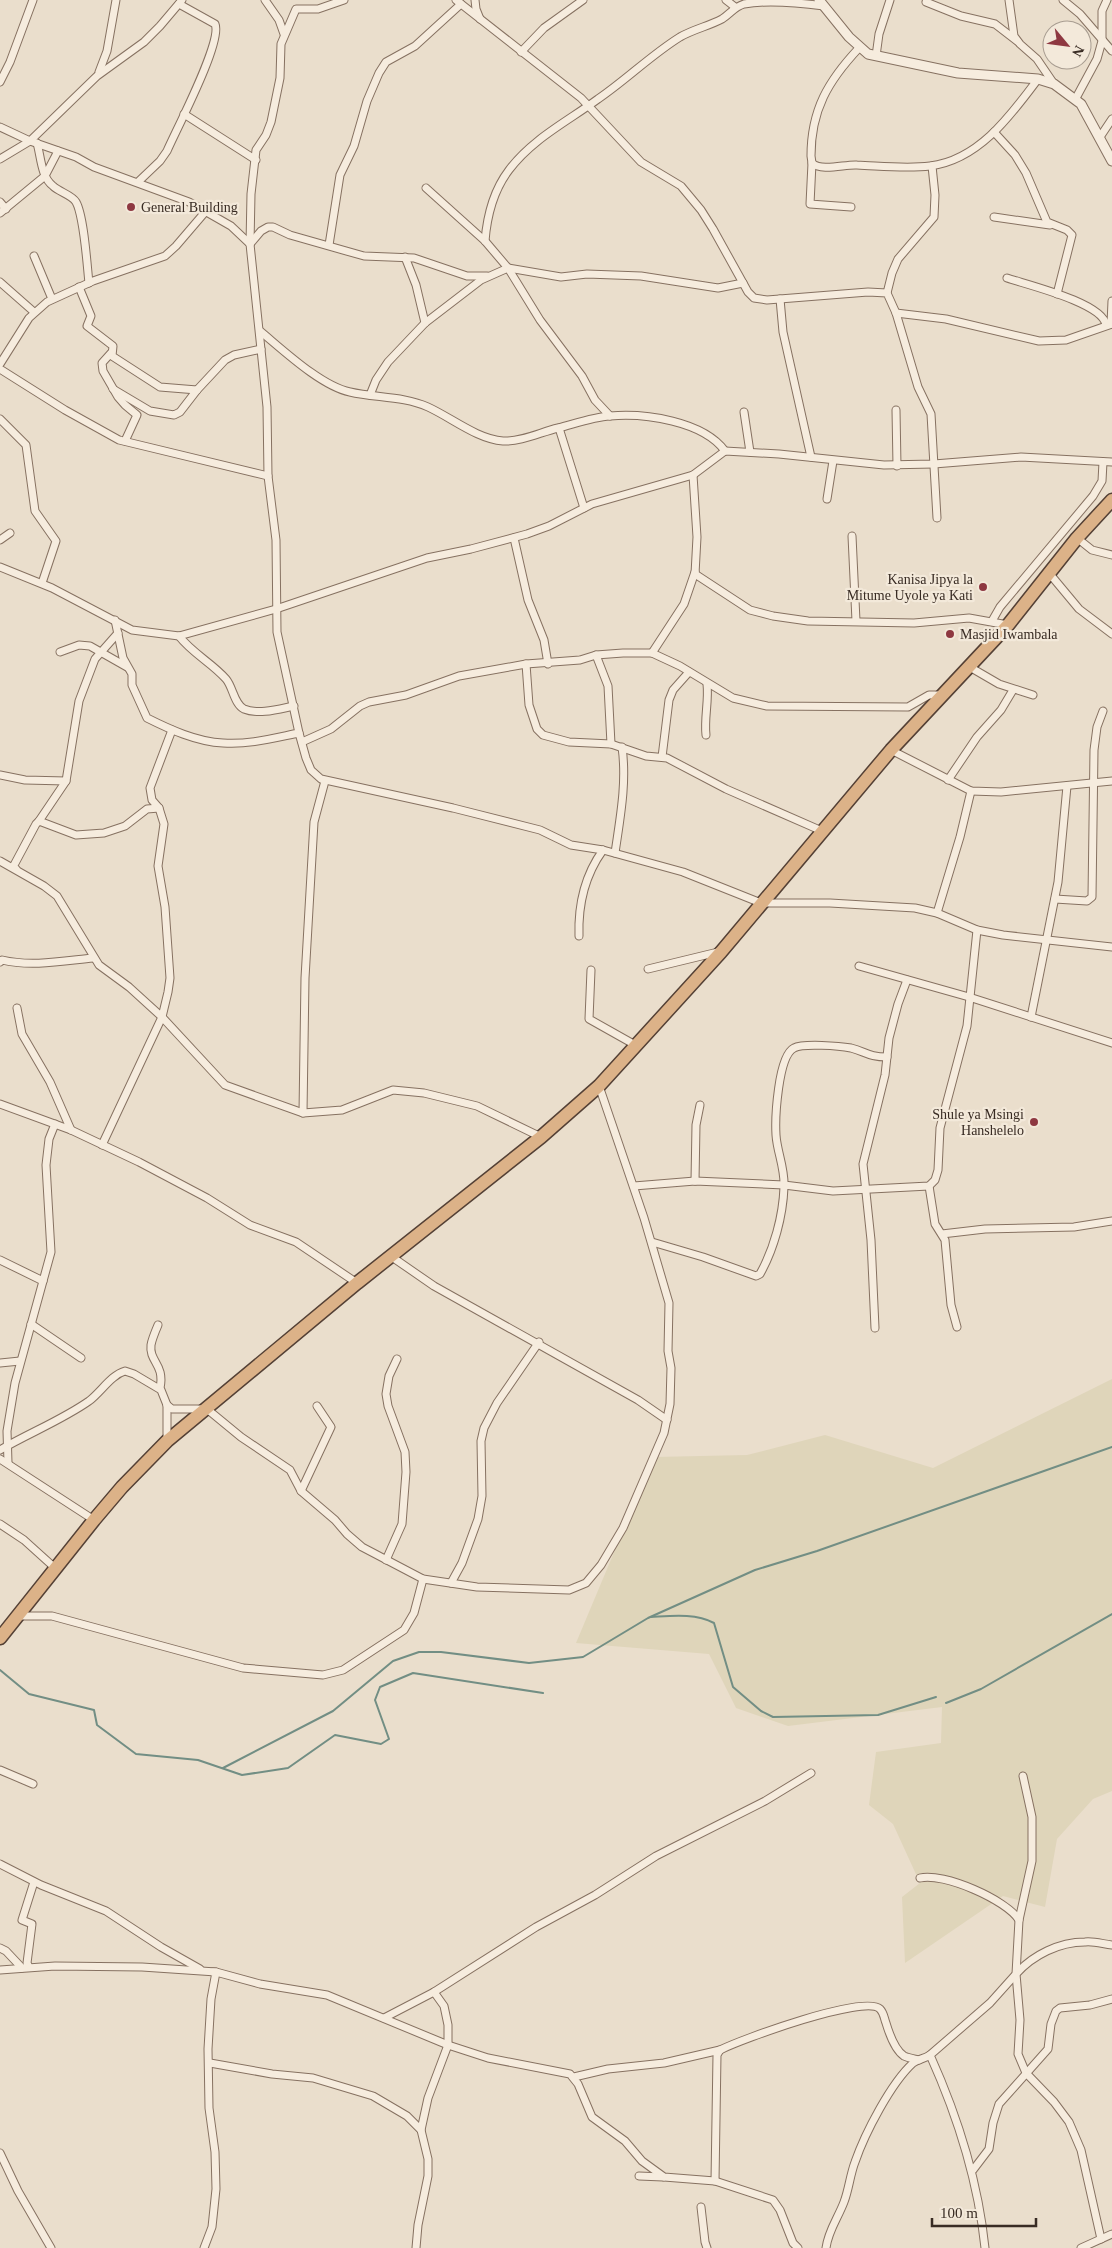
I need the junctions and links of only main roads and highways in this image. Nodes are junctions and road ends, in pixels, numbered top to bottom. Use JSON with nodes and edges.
{"nodes":[{"id":1,"x":1112,"y":500,"type":"edge"},
{"id":2,"x":0,"y":1638,"type":"edge"}],
"edges":[{"from":1,"to":2,"type":"highway"}]}
